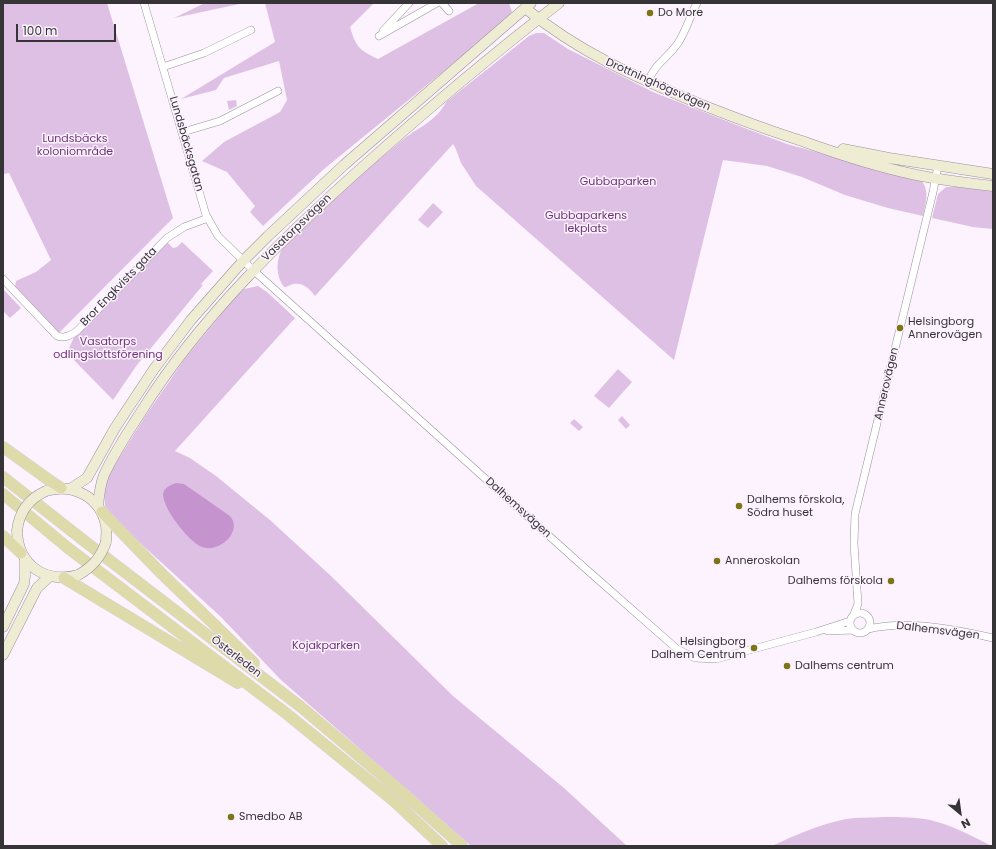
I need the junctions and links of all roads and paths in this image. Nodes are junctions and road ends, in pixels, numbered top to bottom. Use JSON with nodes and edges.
{"nodes":[{"id":1,"x":144,"y":3,"type":"edge"},
{"id":2,"x":409,"y":3,"type":"edge"},
{"id":3,"x":437,"y":3,"type":"edge"},
{"id":4,"x":442,"y":3,"type":"edge"},
{"id":5,"x":559,"y":3,"type":"edge"},
{"id":6,"x":697,"y":3,"type":"edge"},
{"id":7,"x":525,"y":5,"type":"edge"},
{"id":8,"x":449,"y":11,"type":"dead end"},
{"id":9,"x":539,"y":19,"type":"junction"},
{"id":10,"x":251,"y":30,"type":"dead end"},
{"id":11,"x":163,"y":67,"type":"junction"},
{"id":12,"x":648,"y":82,"type":"junction"},
{"id":13,"x":278,"y":91,"type":"dead end"},
{"id":14,"x":182,"y":132,"type":"junction"},
{"id":15,"x":801,"y":141,"type":"junction"},
{"id":16,"x":938,"y":166,"type":"junction"},
{"id":17,"x":993,"y":174,"type":"edge"},
{"id":18,"x":936,"y":178,"type":"junction"},
{"id":19,"x":993,"y":186,"type":"edge"},
{"id":20,"x":208,"y":218,"type":"junction"},
{"id":21,"x":243,"y":261,"type":"junction"},
{"id":22,"x":253,"y":270,"type":"junction"},
{"id":23,"x":3,"y":279,"type":"edge"},
{"id":24,"x":3,"y":447,"type":"edge"},
{"id":25,"x":3,"y":477,"type":"edge"},
{"id":26,"x":66,"y":488,"type":"junction"},
{"id":27,"x":3,"y":494,"type":"edge"},
{"id":28,"x":100,"y":509,"type":"junction"},
{"id":29,"x":3,"y":536,"type":"edge"},
{"id":30,"x":23,"y":556,"type":"junction"},
{"id":31,"x":50,"y":576,"type":"junction"},
{"id":32,"x":64,"y":578,"type":"junction"},
{"id":33,"x":858,"y":604,"type":"junction"},
{"id":34,"x":863,"y":613,"type":"junction"},
{"id":35,"x":854,"y":614,"type":"junction"},
{"id":36,"x":870,"y":619,"type":"junction"},
{"id":37,"x":850,"y":621,"type":"junction"},
{"id":38,"x":883,"y":626,"type":"junction"},
{"id":39,"x":3,"y":627,"type":"edge"},
{"id":40,"x":868,"y":629,"type":"junction"},
{"id":41,"x":853,"y":630,"type":"junction"},
{"id":42,"x":816,"y":632,"type":"junction"},
{"id":43,"x":993,"y":638,"type":"edge"},
{"id":44,"x":3,"y":655,"type":"edge"},
{"id":45,"x":301,"y":707,"type":"junction"},
{"id":46,"x":287,"y":714,"type":"junction"},
{"id":47,"x":442,"y":846,"type":"edge"},
{"id":48,"x":462,"y":846,"type":"edge"}],
"edges":[{"from":1,"to":11,"type":"street","name":"Lundsbäcksgatan"},
{"from":2,"to":3,"type":"street"},
{"from":4,"to":8,"type":"street"},
{"from":5,"to":9,"type":"main road","name":"Vasatorpsvägen"},
{"from":6,"to":12,"type":"street"},
{"from":7,"to":9,"type":"main road","name":"Drottninghögsvägen"},
{"from":7,"to":21,"type":"main road","name":"Vasatorpsvägen"},
{"from":9,"to":12,"type":"main road","name":"Drottninghögsvägen"},
{"from":9,"to":22,"type":"main road","name":"Vasatorpsvägen"},
{"from":10,"to":11,"type":"street"},
{"from":11,"to":14,"type":"street","name":"Lundsbäcksgatan"},
{"from":12,"to":15,"type":"main road","name":"Drottninghögsvägen"},
{"from":13,"to":14,"type":"street"},
{"from":14,"to":20,"type":"street","name":"Lundsbäcksgatan"},
{"from":15,"to":16,"type":"main road","name":"Drottninghögsvägen"},
{"from":15,"to":18,"type":"main road","name":"Drottninghögsvägen"},
{"from":16,"to":17,"type":"main road","name":"Drottninghögsvägen"},
{"from":16,"to":18,"type":"street","name":"Annerovägen"},
{"from":18,"to":19,"type":"main road","name":"Drottninghögsvägen"},
{"from":18,"to":33,"type":"street","name":"Annerovägen"},
{"from":20,"to":21,"type":"street","name":"Lundsbäcksgatan"},
{"from":20,"to":23,"type":"street","name":"Bror Engkvists gata"},
{"from":21,"to":22,"type":"street","name":"Lundsbäcksgatan"},
{"from":21,"to":26,"type":"main road","name":"Vasatorpsvägen"},
{"from":22,"to":28,"type":"main road","name":"Vasatorpsvägen"},
{"from":22,"to":42,"type":"street","name":"Dalhemsvägen"},
{"from":24,"to":26,"type":"main road"},
{"from":25,"to":45,"type":"main road","name":"Österleden"},
{"from":26,"to":28,"type":"main road"},
{"from":26,"to":30,"type":"main road","bridge":true},
{"from":27,"to":46,"type":"main road","name":"Österleden"},
{"from":28,"to":32,"type":"main road","bridge":true},
{"from":28,"to":45,"type":"main road"},
{"from":29,"to":30,"type":"main road"},
{"from":30,"to":31,"type":"main road"},
{"from":30,"to":39,"type":"main road"},
{"from":31,"to":32,"type":"main road"},
{"from":31,"to":44,"type":"main road"},
{"from":32,"to":46,"type":"main road"},
{"from":33,"to":34,"type":"street","name":"Annerovägen"},
{"from":33,"to":35,"type":"street","name":"Annerovägen"},
{"from":34,"to":35,"type":"street"},
{"from":34,"to":36,"type":"street"},
{"from":35,"to":37,"type":"street"},
{"from":36,"to":38,"type":"street","name":"Dalhemsvägen"},
{"from":36,"to":40,"type":"street"},
{"from":37,"to":41,"type":"street"},
{"from":37,"to":42,"type":"street","name":"Dalhemsvägen"},
{"from":38,"to":40,"type":"street","name":"Dalhemsvägen"},
{"from":38,"to":43,"type":"street","name":"Dalhemsvägen"},
{"from":40,"to":41,"type":"street"},
{"from":41,"to":42,"type":"street","name":"Dalhemsvägen"},
{"from":45,"to":48,"type":"main road","name":"Österleden"},
{"from":46,"to":47,"type":"main road","name":"Österleden"}]}
